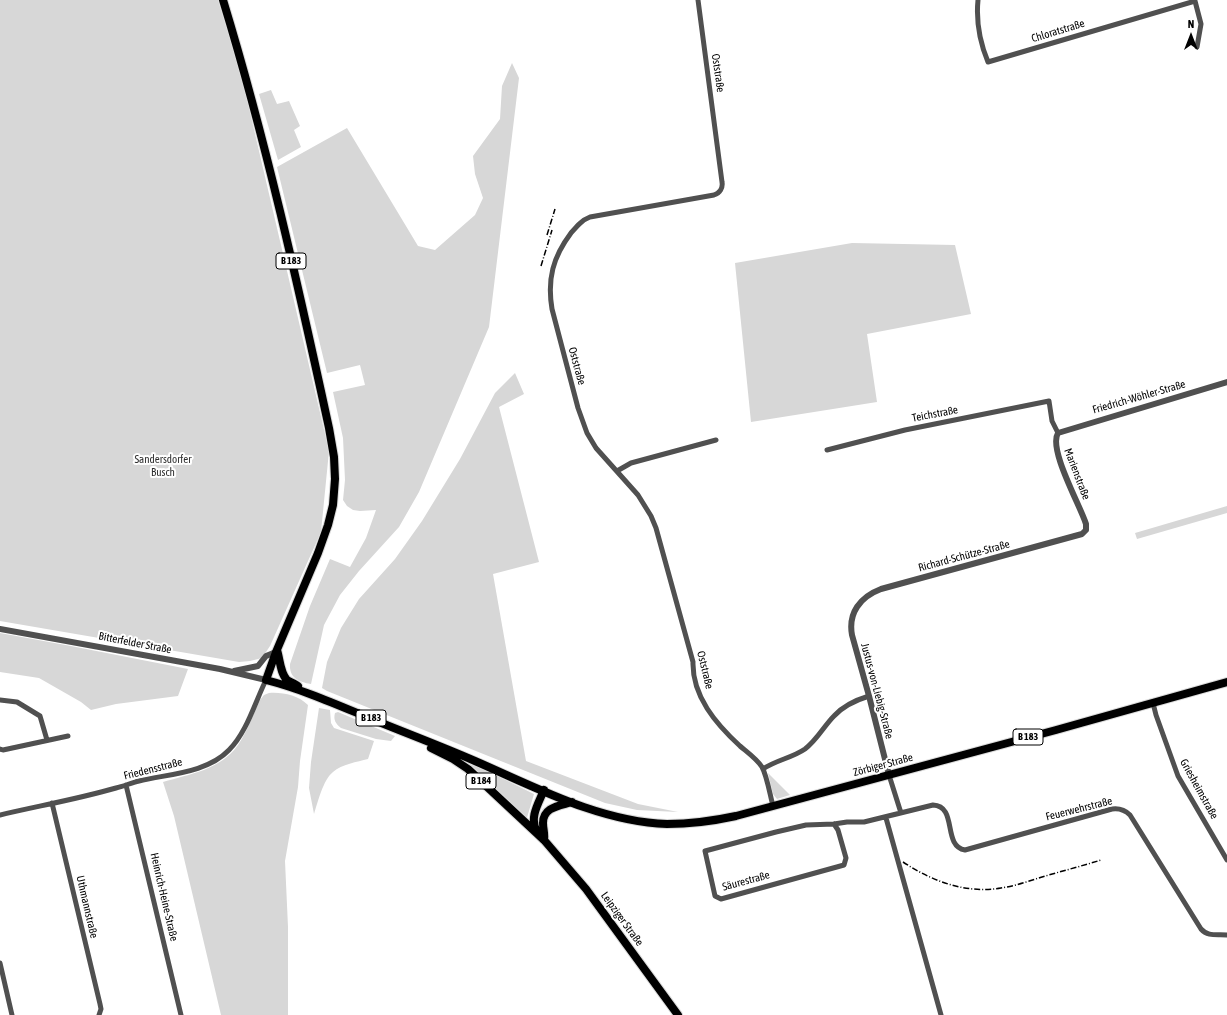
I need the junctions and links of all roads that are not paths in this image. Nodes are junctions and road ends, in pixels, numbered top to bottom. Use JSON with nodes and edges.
{"nodes":[{"id":1,"x":223,"y":0,"type":"edge"},
{"id":2,"x":698,"y":0,"type":"edge"},
{"id":3,"x":978,"y":0,"type":"edge"},
{"id":4,"x":1194,"y":0,"type":"edge"},
{"id":5,"x":1198,"y":47,"type":"dead end"},
{"id":6,"x":1227,"y":382,"type":"edge"},
{"id":7,"x":1049,"y":401,"type":"joint"},
{"id":8,"x":1058,"y":433,"type":"junction"},
{"id":9,"x":716,"y":440,"type":"dead end"},
{"id":10,"x":827,"y":450,"type":"dead end"},
{"id":11,"x":617,"y":471,"type":"junction"},
{"id":12,"x":1086,"y":530,"type":"joint"},
{"id":13,"x":853,"y":612,"type":"joint"},
{"id":14,"x":0,"y":629,"type":"edge"},
{"id":15,"x":277,"y":651,"type":"junction"},
{"id":16,"x":232,"y":672,"type":"junction"},
{"id":17,"x":266,"y":680,"type":"junction"},
{"id":18,"x":1227,"y":682,"type":"edge"},
{"id":19,"x":303,"y":692,"type":"junction"},
{"id":20,"x":869,"y":696,"type":"junction"},
{"id":21,"x":0,"y":700,"type":"edge"},
{"id":22,"x":1153,"y":703,"type":"junction"},
{"id":23,"x":68,"y":736,"type":"dead end"},
{"id":24,"x":419,"y":738,"type":"junction"},
{"id":25,"x":47,"y":740,"type":"junction"},
{"id":26,"x":0,"y":749,"type":"edge"},
{"id":27,"x":763,"y":769,"type":"junction"},
{"id":28,"x":889,"y":775,"type":"junction"},
{"id":29,"x":126,"y":785,"type":"junction"},
{"id":30,"x":544,"y":790,"type":"junction"},
{"id":31,"x":572,"y":802,"type":"junction"},
{"id":32,"x":52,"y":803,"type":"junction"},
{"id":33,"x":773,"y":806,"type":"junction"},
{"id":34,"x":901,"y":813,"type":"junction"},
{"id":35,"x":0,"y":815,"type":"edge"},
{"id":36,"x":886,"y":818,"type":"junction"},
{"id":37,"x":834,"y":824,"type":"junction"},
{"id":38,"x":538,"y":832,"type":"junction"},
{"id":39,"x":544,"y":840,"type":"junction"},
{"id":40,"x":1227,"y":860,"type":"edge"},
{"id":41,"x":1227,"y":935,"type":"edge"},
{"id":42,"x":0,"y":963,"type":"edge"},
{"id":43,"x":12,"y":1015,"type":"edge"},
{"id":44,"x":100,"y":1015,"type":"edge"},
{"id":45,"x":181,"y":1015,"type":"edge"},
{"id":46,"x":678,"y":1015,"type":"edge"},
{"id":47,"x":941,"y":1015,"type":"edge"}],
"edges":[{"from":1,"to":15,"type":"main road","number":"B 183"},
{"from":2,"to":11,"type":"street","name":"Oststraße"},
{"from":3,"to":4,"type":"street","name":"Chloratstraße"},
{"from":4,"to":5,"type":"street","name":"Chloratstraße"},
{"from":6,"to":8,"type":"street","name":"Friedrich-Wöhler-Straße"},
{"from":7,"to":8,"type":"street","name":"Marienstraße"},
{"from":7,"to":10,"type":"street","name":"Teichstraße"},
{"from":8,"to":12,"type":"street","name":"Marienstraße"},
{"from":9,"to":11,"type":"street"},
{"from":11,"to":27,"type":"street","name":"Oststraße"},
{"from":12,"to":13,"type":"street","name":"Richard-Schütze-Straße"},
{"from":13,"to":20,"type":"street","name":"Justus-von-Liebig-Straße"},
{"from":14,"to":16,"type":"street","name":"Bitterfelder Straße"},
{"from":15,"to":16,"type":"street"},
{"from":15,"to":17,"type":"main road","number":"B 183"},
{"from":15,"to":19,"type":"main road","number":"B 183"},
{"from":16,"to":17,"type":"street","name":"Bitterfelder Straße"},
{"from":17,"to":19,"type":"main road","number":"B 183"},
{"from":17,"to":29,"type":"street","name":"Friedensstraße"},
{"from":18,"to":22,"type":"main road","name":"Zörbiger Straße","number":"B 183"},
{"from":19,"to":24,"type":"main road","number":"B 183"},
{"from":20,"to":27,"type":"street"},
{"from":20,"to":28,"type":"street","name":"Justus-von-Liebig-Straße"},
{"from":21,"to":25,"type":"street"},
{"from":22,"to":28,"type":"main road","name":"Zörbiger Straße","number":"B 183"},
{"from":22,"to":40,"type":"street","name":"Griesheimstraße"},
{"from":23,"to":25,"type":"street"},
{"from":24,"to":30,"type":"main road","number":"B 183"},
{"from":24,"to":38,"type":"main road","number":"B 184"},
{"from":25,"to":26,"type":"street"},
{"from":27,"to":33,"type":"street","name":"Oststraße"},
{"from":28,"to":33,"type":"main road","name":"Zörbiger Straße","number":"B 183"},
{"from":28,"to":34,"type":"street"},
{"from":29,"to":32,"type":"street","name":"Friedensstraße"},
{"from":29,"to":45,"type":"street","name":"Heinrich-Heine-Straße"},
{"from":30,"to":31,"type":"main road","name":"Zörbiger Straße","number":"B 183"},
{"from":30,"to":38,"type":"main road","number":"B 184"},
{"from":31,"to":33,"type":"main road","name":"Zörbiger Straße","number":"B 183"},
{"from":31,"to":39,"type":"main road"},
{"from":32,"to":35,"type":"street","name":"Friedensstraße"},
{"from":32,"to":44,"type":"street","name":"Uthmannstraße"},
{"from":34,"to":36,"type":"street","name":"Säurestraße"},
{"from":34,"to":41,"type":"street","name":"Feuerwehrstraße"},
{"from":36,"to":37,"type":"street","name":"Säurestraße"},
{"from":36,"to":47,"type":"street"},
{"from":37,"to":37,"type":"street","name":"Säurestraße"},
{"from":38,"to":39,"type":"main road","number":"B 184"},
{"from":39,"to":46,"type":"main road","name":"Leipziger Straße","number":"B 184"},
{"from":42,"to":43,"type":"street"}]}
